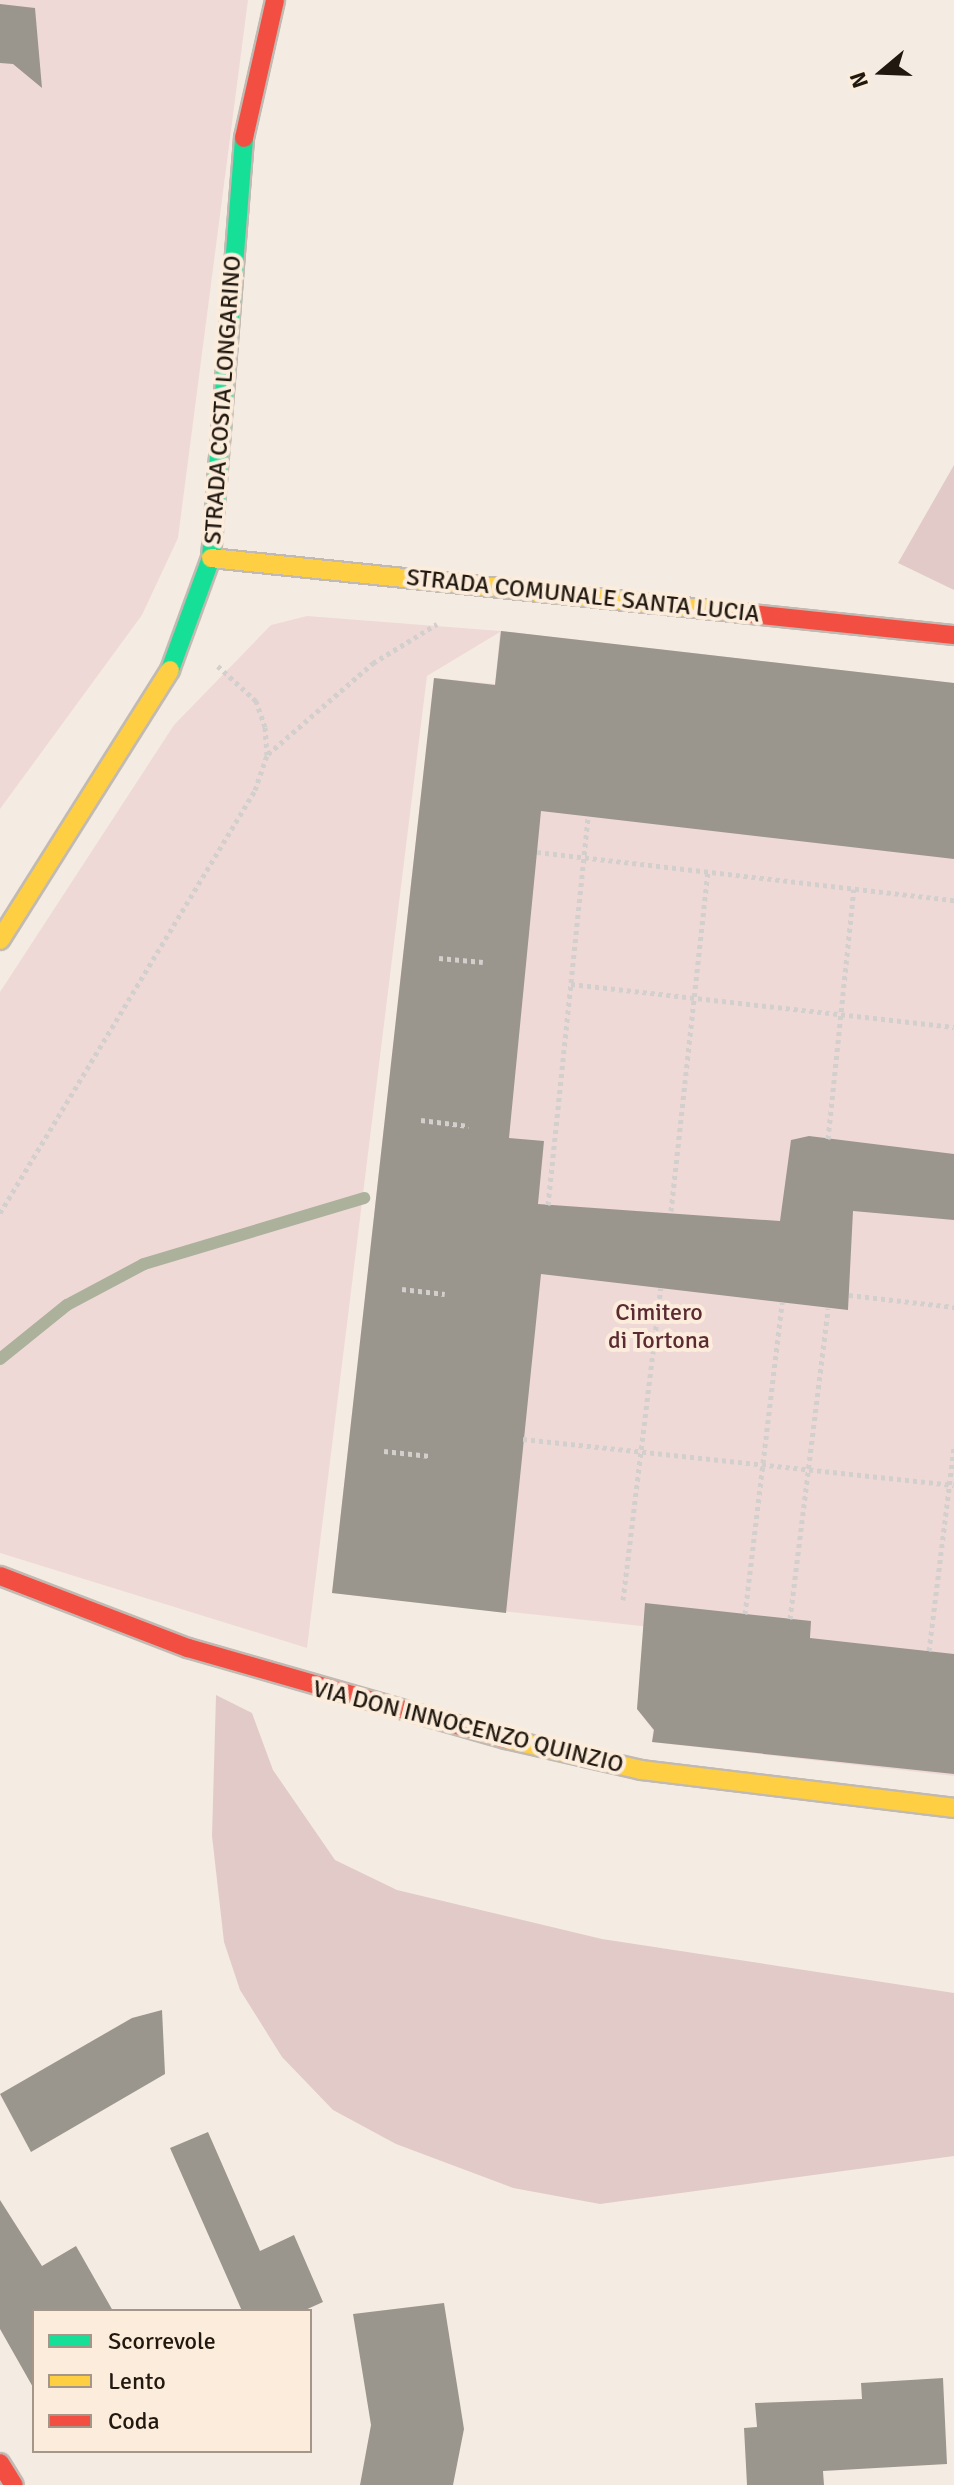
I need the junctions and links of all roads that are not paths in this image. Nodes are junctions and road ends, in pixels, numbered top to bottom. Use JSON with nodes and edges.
{"nodes":[{"id":1,"x":275,"y":0,"type":"edge"},
{"id":2,"x":211,"y":558,"type":"junction"},
{"id":3,"x":954,"y":635,"type":"edge"},
{"id":4,"x":0,"y":940,"type":"edge"},
{"id":5,"x":0,"y":1576,"type":"edge"},
{"id":6,"x":954,"y":1808,"type":"edge"},
{"id":7,"x":0,"y":2463,"type":"edge"},
{"id":8,"x":14,"y":2485,"type":"edge"}],
"edges":[{"from":1,"to":2,"type":"street","name":"STRADA COSTA LONGARINO"},
{"from":2,"to":3,"type":"street","name":"STRADA COMUNALE SANTA LUCIA"},
{"from":2,"to":4,"type":"street","name":"STRADA COSTA LONGARINO"},
{"from":5,"to":6,"type":"street","name":"VIA DON INNOCENZO QUINZIO"},
{"from":7,"to":8,"type":"street"}]}
